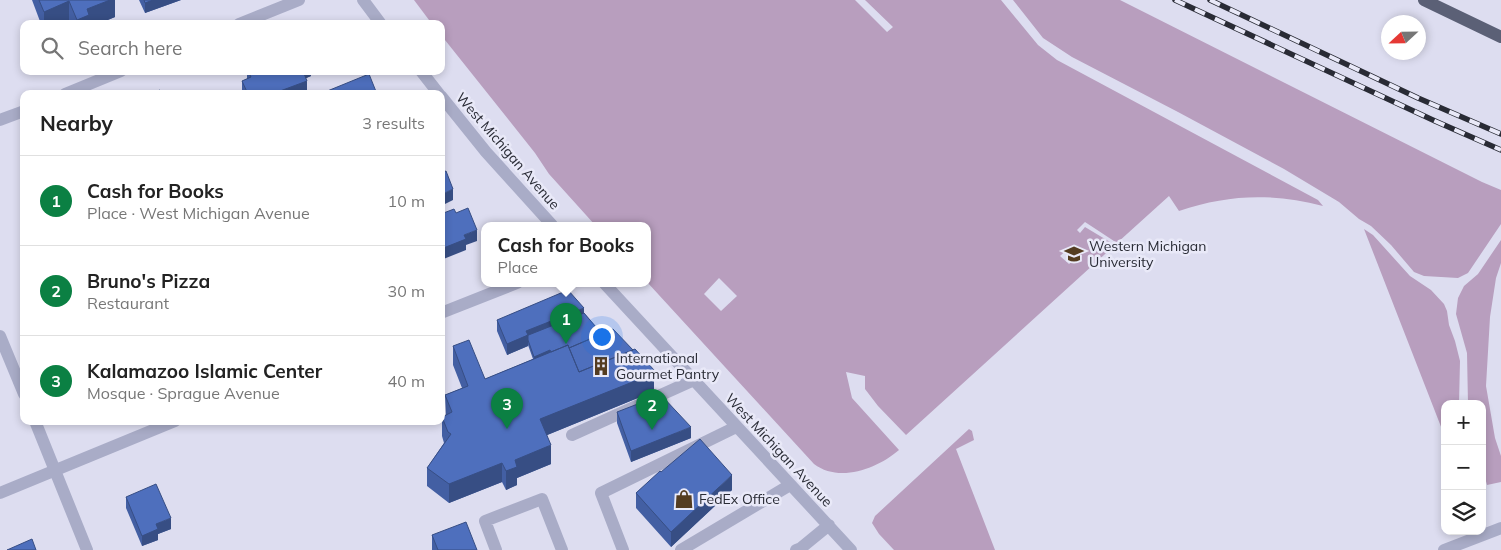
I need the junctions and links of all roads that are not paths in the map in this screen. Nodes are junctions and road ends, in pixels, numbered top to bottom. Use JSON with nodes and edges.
{"nodes":[{"id":1,"x":299,"y":0,"type":"edge"},
{"id":2,"x":363,"y":0,"type":"edge"},
{"id":3,"x":1424,"y":0,"type":"edge"},
{"id":4,"x":249,"y":20,"type":"edge"},
{"id":5,"x":378,"y":20,"type":"edge"},
{"id":6,"x":1501,"y":37,"type":"edge"},
{"id":7,"x":111,"y":75,"type":"edge"},
{"id":8,"x":425,"y":75,"type":"edge"},
{"id":9,"x":75,"y":90,"type":"edge"},
{"id":10,"x":436,"y":90,"type":"edge"},
{"id":11,"x":445,"y":101,"type":"edge"},
{"id":12,"x":20,"y":112,"type":"edge"},
{"id":13,"x":0,"y":120,"type":"edge"},
{"id":14,"x":549,"y":222,"type":"edge"},
{"id":15,"x":507,"y":287,"type":"edge"},
{"id":16,"x":608,"y":287,"type":"edge"},
{"id":17,"x":445,"y":311,"type":"edge"},
{"id":18,"x":0,"y":336,"type":"edge"},
{"id":19,"x":694,"y":380,"type":"junction"},
{"id":20,"x":20,"y":384,"type":"edge"},
{"id":21,"x":37,"y":425,"type":"edge"},
{"id":22,"x":165,"y":425,"type":"edge"},
{"id":23,"x":736,"y":427,"type":"junction"},
{"id":24,"x":572,"y":435,"type":"dead end"},
{"id":25,"x":55,"y":470,"type":"junction"},
{"id":26,"x":790,"y":485,"type":"junction"},
{"id":27,"x":0,"y":492,"type":"edge"},
{"id":28,"x":828,"y":525,"type":"junction"},
{"id":29,"x":1501,"y":528,"type":"edge"},
{"id":30,"x":87,"y":550,"type":"edge"},
{"id":31,"x":496,"y":550,"type":"edge"},
{"id":32,"x":562,"y":550,"type":"edge"},
{"id":33,"x":623,"y":550,"type":"edge"},
{"id":34,"x":681,"y":550,"type":"edge"},
{"id":35,"x":796,"y":550,"type":"edge"},
{"id":36,"x":851,"y":550,"type":"edge"},
{"id":37,"x":1444,"y":550,"type":"edge"}],
"edges":[{"from":1,"to":4,"type":"street"},
{"from":2,"to":5,"type":"street"},
{"from":3,"to":6,"type":"main road"},
{"from":7,"to":9,"type":"street"},
{"from":8,"to":10,"type":"street","name":"West Michigan Avenue"},
{"from":11,"to":14,"type":"street","name":"West Michigan Avenue"},
{"from":12,"to":13,"type":"street"},
{"from":15,"to":17,"type":"street"},
{"from":16,"to":19,"type":"street","name":"West Michigan Avenue"},
{"from":18,"to":20,"type":"street"},
{"from":19,"to":23,"type":"street","name":"West Michigan Avenue"},
{"from":19,"to":24,"type":"street"},
{"from":21,"to":25,"type":"street"},
{"from":22,"to":25,"type":"street"},
{"from":23,"to":26,"type":"street","name":"West Michigan Avenue"},
{"from":23,"to":33,"type":"street"},
{"from":25,"to":27,"type":"street"},
{"from":25,"to":30,"type":"street"},
{"from":26,"to":28,"type":"street","name":"West Michigan Avenue"},
{"from":26,"to":34,"type":"street"},
{"from":28,"to":35,"type":"street"},
{"from":28,"to":36,"type":"street","name":"West Michigan Avenue"},
{"from":29,"to":37,"type":"street"},
{"from":31,"to":32,"type":"street"}]}
